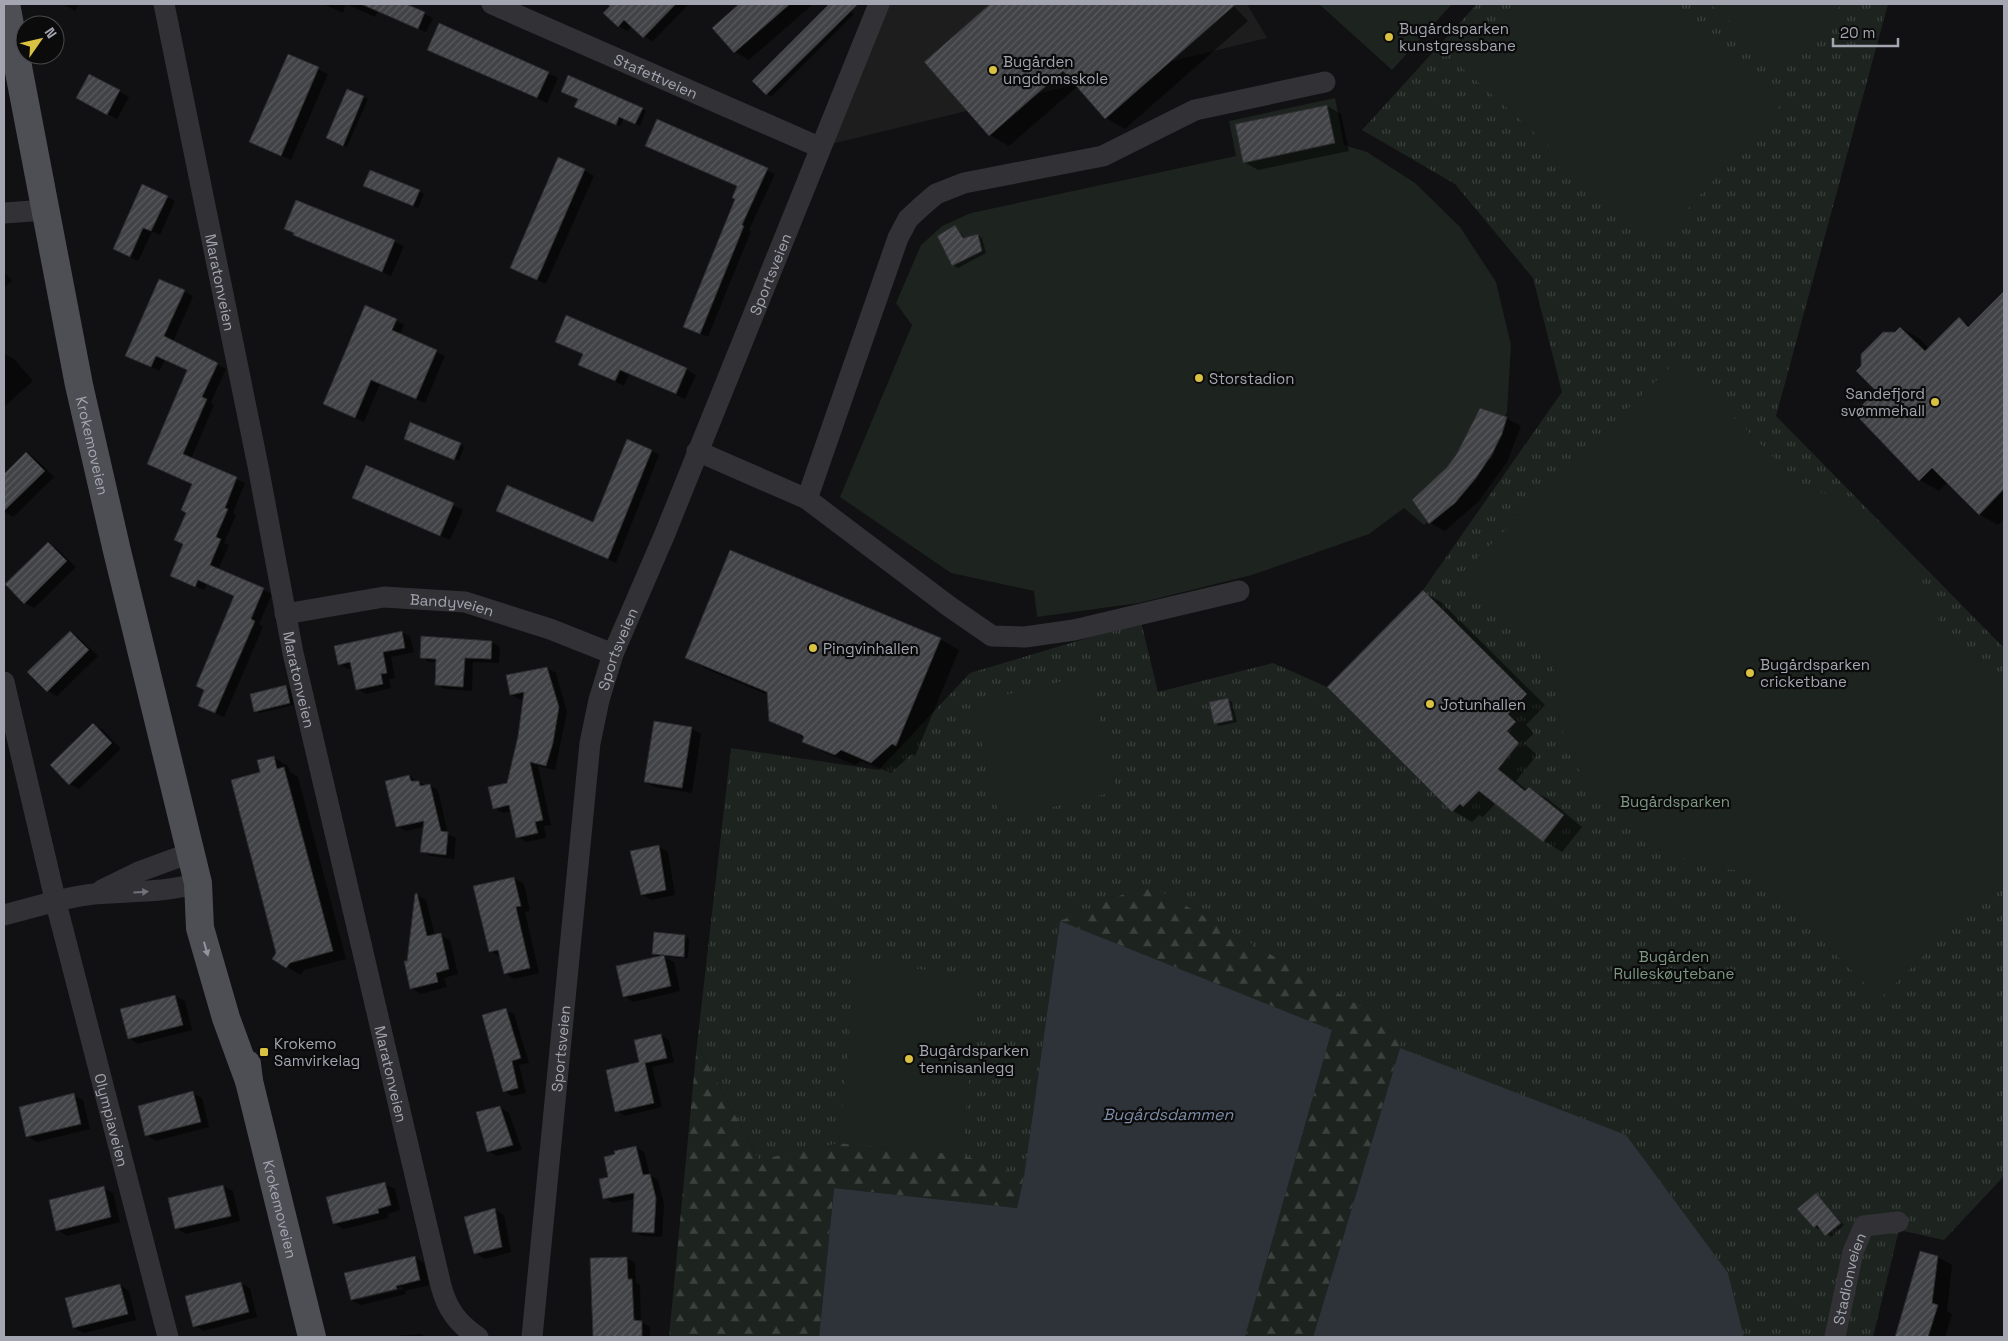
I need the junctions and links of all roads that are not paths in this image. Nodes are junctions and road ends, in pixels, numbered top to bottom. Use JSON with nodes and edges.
{"nodes":[{"id":1,"x":6,"y":4,"type":"edge"},
{"id":2,"x":164,"y":4,"type":"edge"},
{"id":3,"x":492,"y":4,"type":"edge"},
{"id":4,"x":878,"y":4,"type":"edge"},
{"id":5,"x":1325,"y":82,"type":"dead end"},
{"id":6,"x":819,"y":147,"type":"junction"},
{"id":7,"x":46,"y":210,"type":"junction"},
{"id":8,"x":4,"y":213,"type":"edge"},
{"id":9,"x":697,"y":451,"type":"junction"},
{"id":10,"x":807,"y":499,"type":"junction"},
{"id":11,"x":1240,"y":591,"type":"dead end"},
{"id":12,"x":285,"y":614,"type":"junction"},
{"id":13,"x":613,"y":654,"type":"junction"},
{"id":14,"x":4,"y":682,"type":"edge"},
{"id":15,"x":190,"y":853,"type":"junction"},
{"id":16,"x":198,"y":883,"type":"junction"},
{"id":17,"x":93,"y":894,"type":"junction"},
{"id":18,"x":56,"y":903,"type":"junction"},
{"id":19,"x":4,"y":915,"type":"edge"},
{"id":20,"x":1898,"y":1222,"type":"dead end"},
{"id":21,"x":168,"y":1337,"type":"edge"},
{"id":22,"x":312,"y":1337,"type":"edge"},
{"id":23,"x":478,"y":1337,"type":"edge"},
{"id":24,"x":532,"y":1337,"type":"edge"},
{"id":25,"x":1836,"y":1337,"type":"edge"}],
"edges":[{"from":1,"to":7,"type":"main road","name":"Krokemoveien"},
{"from":2,"to":12,"type":"street","name":"Maratonveien"},
{"from":3,"to":6,"type":"street","name":"Stafettveien"},
{"from":4,"to":6,"type":"street","name":"Sportsveien"},
{"from":5,"to":10,"type":"street"},
{"from":6,"to":9,"type":"street","name":"Sportsveien"},
{"from":7,"to":8,"type":"street"},
{"from":7,"to":15,"type":"main road","name":"Krokemoveien"},
{"from":9,"to":10,"type":"street"},
{"from":9,"to":13,"type":"street","name":"Sportsveien"},
{"from":10,"to":11,"type":"street"},
{"from":12,"to":13,"type":"street","name":"Bandyveien"},
{"from":12,"to":23,"type":"street","name":"Maratonveien"},
{"from":13,"to":24,"type":"street","name":"Sportsveien"},
{"from":14,"to":18,"type":"street","name":"Olympiaveien"},
{"from":15,"to":16,"type":"main road","name":"Krokemoveien"},
{"from":15,"to":17,"type":"street"},
{"from":17,"to":16,"type":"street","one_way":true},
{"from":16,"to":22,"type":"main road","name":"Krokemoveien"},
{"from":17,"to":18,"type":"street"},
{"from":18,"to":19,"type":"street"},
{"from":18,"to":21,"type":"street","name":"Olympiaveien"},
{"from":20,"to":25,"type":"street","name":"Stadionveien"}]}
